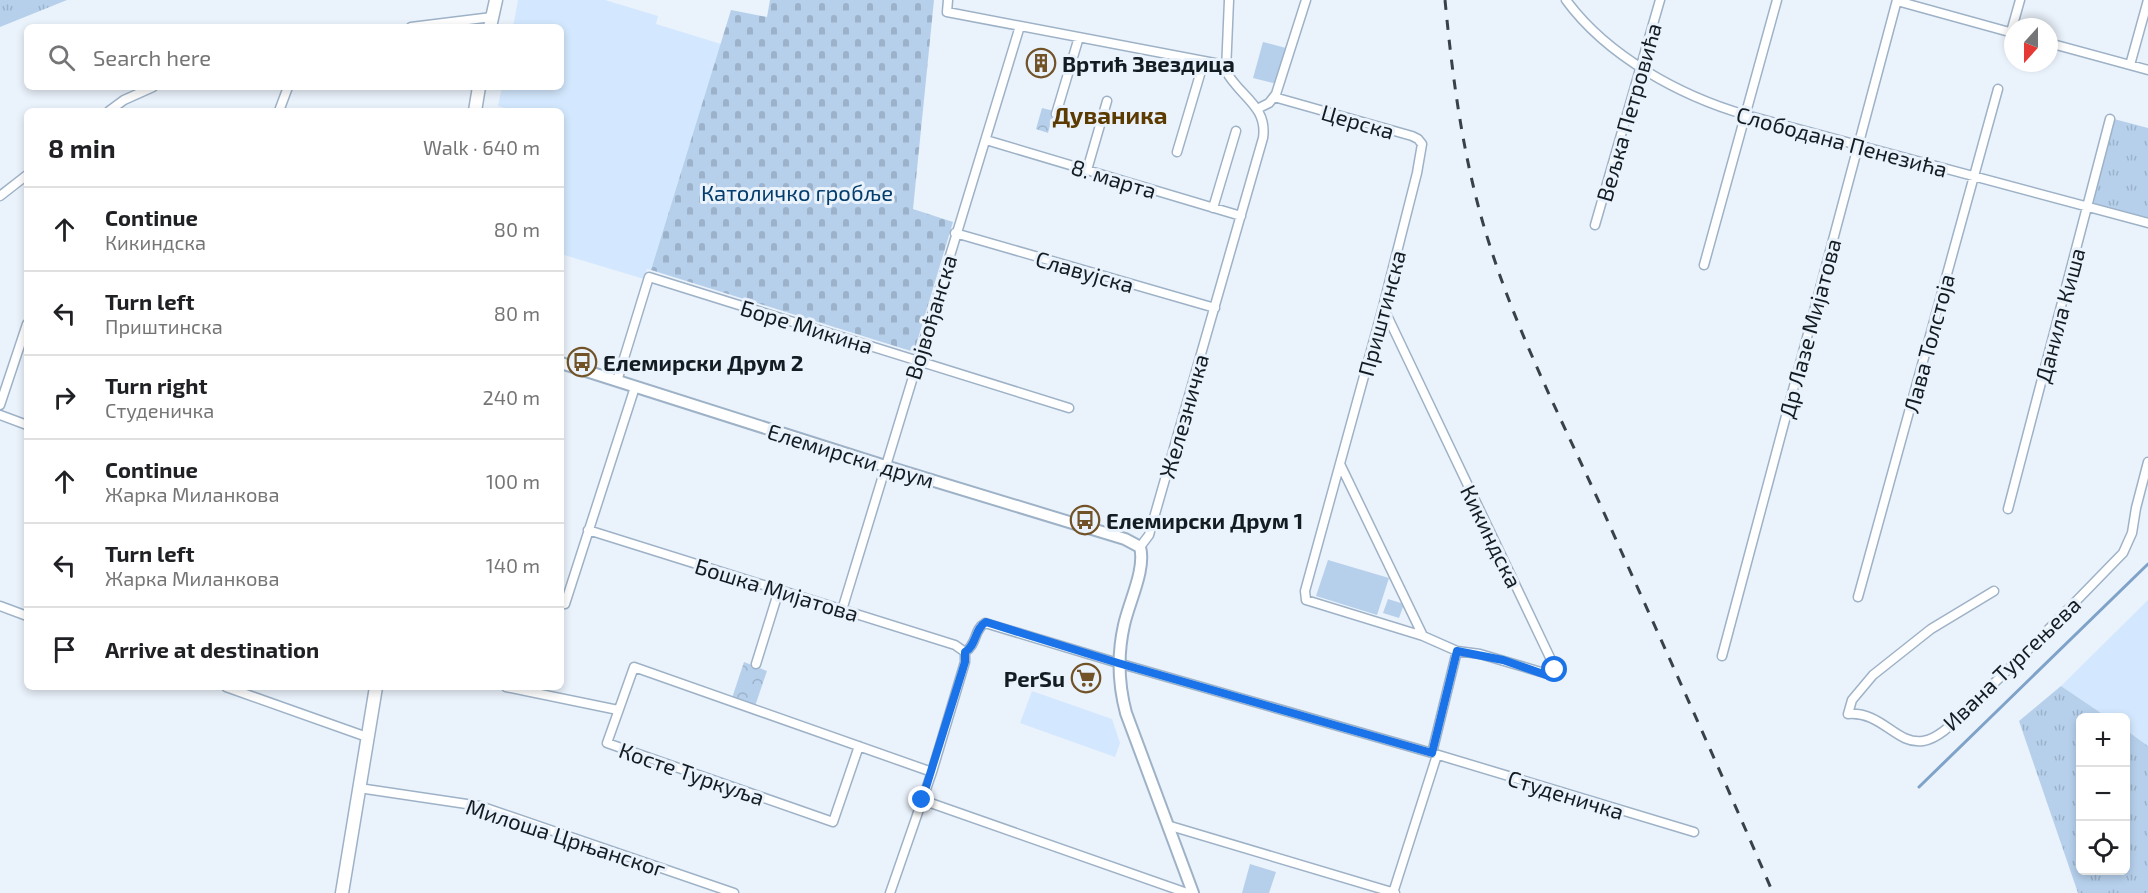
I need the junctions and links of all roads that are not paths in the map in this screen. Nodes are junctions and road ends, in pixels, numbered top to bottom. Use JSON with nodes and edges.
{"nodes":[{"id":1,"x":496,"y":0,"type":"edge"},
{"id":2,"x":948,"y":0,"type":"edge"},
{"id":3,"x":1229,"y":0,"type":"edge"},
{"id":4,"x":1306,"y":0,"type":"edge"},
{"id":5,"x":1566,"y":0,"type":"edge"},
{"id":6,"x":1660,"y":0,"type":"edge"},
{"id":7,"x":1777,"y":0,"type":"edge"},
{"id":8,"x":2020,"y":0,"type":"edge"},
{"id":9,"x":2148,"y":0,"type":"edge"},
{"id":10,"x":1897,"y":1,"type":"edge"},
{"id":11,"x":2016,"y":18,"type":"edge"},
{"id":12,"x":491,"y":22,"type":"edge"},
{"id":13,"x":459,"y":24,"type":"edge"},
{"id":14,"x":1020,"y":26,"type":"junction"},
{"id":15,"x":2004,"y":30,"type":"edge"},
{"id":16,"x":1079,"y":37,"type":"junction"},
{"id":17,"x":2058,"y":45,"type":"edge"},
{"id":18,"x":1204,"y":61,"type":"junction"},
{"id":19,"x":1225,"y":65,"type":"junction"},
{"id":20,"x":2130,"y":65,"type":"junction"},
{"id":21,"x":1641,"y":67,"type":"junction"},
{"id":22,"x":2148,"y":70,"type":"edge"},
{"id":23,"x":1998,"y":89,"type":"dead end"},
{"id":24,"x":146,"y":90,"type":"edge"},
{"id":25,"x":287,"y":90,"type":"edge"},
{"id":26,"x":478,"y":90,"type":"edge"},
{"id":27,"x":1274,"y":97,"type":"junction"},
{"id":28,"x":1107,"y":101,"type":"dead end"},
{"id":29,"x":113,"y":108,"type":"edge"},
{"id":30,"x":280,"y":108,"type":"edge"},
{"id":31,"x":476,"y":108,"type":"edge"},
{"id":32,"x":1257,"y":109,"type":"junction"},
{"id":33,"x":1056,"y":114,"type":"dead end"},
{"id":34,"x":1746,"y":116,"type":"junction"},
{"id":35,"x":2110,"y":119,"type":"dead end"},
{"id":36,"x":1236,"y":131,"type":"dead end"},
{"id":37,"x":986,"y":140,"type":"junction"},
{"id":38,"x":1857,"y":145,"type":"junction"},
{"id":39,"x":1176,"y":152,"type":"dead end"},
{"id":40,"x":1420,"y":161,"type":"joint"},
{"id":41,"x":1087,"y":170,"type":"junction"},
{"id":42,"x":24,"y":177,"type":"edge"},
{"id":43,"x":1974,"y":177,"type":"junction"},
{"id":44,"x":0,"y":196,"type":"edge"},
{"id":45,"x":2088,"y":207,"type":"junction"},
{"id":46,"x":1213,"y":208,"type":"junction"},
{"id":47,"x":1241,"y":216,"type":"junction"},
{"id":48,"x":2148,"y":223,"type":"edge"},
{"id":49,"x":1595,"y":225,"type":"dead end"},
{"id":50,"x":955,"y":233,"type":"junction"},
{"id":51,"x":1704,"y":265,"type":"dead end"},
{"id":52,"x":1383,"y":307,"type":"junction"},
{"id":53,"x":1215,"y":308,"type":"junction"},
{"id":54,"x":24,"y":333,"type":"edge"},
{"id":55,"x":916,"y":360,"type":"junction"},
{"id":56,"x":564,"y":364,"type":"edge"},
{"id":57,"x":617,"y":381,"type":"junction"},
{"id":58,"x":635,"y":387,"type":"junction"},
{"id":59,"x":0,"y":405,"type":"edge"},
{"id":60,"x":1069,"y":408,"type":"dead end"},
{"id":61,"x":0,"y":415,"type":"edge"},
{"id":62,"x":24,"y":424,"type":"edge"},
{"id":63,"x":2148,"y":462,"type":"edge"},
{"id":64,"x":1340,"y":464,"type":"junction"},
{"id":65,"x":885,"y":466,"type":"junction"},
{"id":66,"x":2008,"y":509,"type":"dead end"},
{"id":67,"x":588,"y":530,"type":"junction"},
{"id":68,"x":1140,"y":547,"type":"junction"},
{"id":69,"x":779,"y":590,"type":"junction"},
{"id":70,"x":1994,"y":591,"type":"dead end"},
{"id":71,"x":1858,"y":597,"type":"dead end"},
{"id":72,"x":565,"y":604,"type":"dead end"},
{"id":73,"x":0,"y":606,"type":"edge"},
{"id":74,"x":842,"y":610,"type":"junction"},
{"id":75,"x":24,"y":615,"type":"edge"},
{"id":76,"x":1423,"y":636,"type":"junction"},
{"id":77,"x":1457,"y":651,"type":"junction"},
{"id":78,"x":965,"y":652,"type":"junction"},
{"id":79,"x":1722,"y":656,"type":"dead end"},
{"id":80,"x":1118,"y":663,"type":"junction"},
{"id":81,"x":756,"y":664,"type":"dead end"},
{"id":82,"x":235,"y":690,"type":"edge"},
{"id":83,"x":376,"y":690,"type":"edge"},
{"id":84,"x":521,"y":690,"type":"edge"},
{"id":85,"x":618,"y":710,"type":"junction"},
{"id":86,"x":368,"y":737,"type":"junction"},
{"id":87,"x":860,"y":746,"type":"junction"},
{"id":88,"x":1434,"y":754,"type":"junction"},
{"id":89,"x":932,"y":772,"type":"junction"},
{"id":90,"x":359,"y":788,"type":"junction"},
{"id":91,"x":922,"y":800,"type":"junction"},
{"id":92,"x":1167,"y":825,"type":"junction"},
{"id":93,"x":1694,"y":832,"type":"dead end"},
{"id":94,"x":342,"y":893,"type":"edge"},
{"id":95,"x":735,"y":893,"type":"edge"},
{"id":96,"x":890,"y":893,"type":"edge"},
{"id":97,"x":1187,"y":893,"type":"edge"},
{"id":98,"x":1193,"y":893,"type":"edge"},
{"id":99,"x":1394,"y":893,"type":"edge"}],
"edges":[{"from":1,"to":12,"type":"main road"},
{"from":2,"to":14,"type":"street"},
{"from":3,"to":19,"type":"street"},
{"from":4,"to":27,"type":"street"},
{"from":5,"to":21,"type":"street","name":"Слободана Пенезића"},
{"from":6,"to":21,"type":"street","name":"Вељка Петровића"},
{"from":7,"to":34,"type":"street"},
{"from":8,"to":11,"type":"street"},
{"from":9,"to":20,"type":"street"},
{"from":10,"to":15,"type":"street"},
{"from":10,"to":38,"type":"street","name":"Др Лазе Мијатова"},
{"from":12,"to":13,"type":"street"},
{"from":14,"to":16,"type":"street"},
{"from":14,"to":37,"type":"street","name":"Војвођанска"},
{"from":16,"to":18,"type":"street"},
{"from":16,"to":33,"type":"street"},
{"from":17,"to":20,"type":"street"},
{"from":18,"to":19,"type":"street"},
{"from":18,"to":39,"type":"street"},
{"from":19,"to":32,"type":"street","name":"Железничка"},
{"from":20,"to":22,"type":"street"},
{"from":21,"to":34,"type":"street","name":"Слободана Пенезића"},
{"from":21,"to":49,"type":"street","name":"Вељка Петровића"},
{"from":23,"to":43,"type":"street","name":"Лава Толстоја"},
{"from":24,"to":29,"type":"street"},
{"from":25,"to":30,"type":"street"},
{"from":26,"to":31,"type":"main road"},
{"from":27,"to":32,"type":"street"},
{"from":27,"to":40,"type":"street","name":"Церска"},
{"from":28,"to":41,"type":"street"},
{"from":32,"to":47,"type":"street","name":"Железничка"},
{"from":34,"to":38,"type":"street","name":"Слободана Пенезића"},
{"from":34,"to":51,"type":"street"},
{"from":35,"to":45,"type":"street","name":"Данила Киша"},
{"from":36,"to":46,"type":"street"},
{"from":37,"to":41,"type":"street","name":"8. марта"},
{"from":37,"to":50,"type":"street","name":"Војвођанска"},
{"from":38,"to":43,"type":"street","name":"Слободана Пенезића"},
{"from":38,"to":79,"type":"street","name":"Др Лазе Мијатова"},
{"from":40,"to":52,"type":"street","name":"Приштинска"},
{"from":41,"to":46,"type":"street","name":"8. марта"},
{"from":42,"to":44,"type":"street"},
{"from":43,"to":45,"type":"street","name":"Слободана Пенезића"},
{"from":43,"to":71,"type":"street","name":"Лава Толстоја"},
{"from":45,"to":48,"type":"street","name":"Слободана Пенезића"},
{"from":45,"to":66,"type":"street","name":"Данила Киша"},
{"from":46,"to":47,"type":"street","name":"8. марта"},
{"from":47,"to":53,"type":"street","name":"Железничка"},
{"from":50,"to":53,"type":"street","name":"Славујска"},
{"from":50,"to":55,"type":"street","name":"Војвођанска"},
{"from":52,"to":64,"type":"street","name":"Приштинска"},
{"from":52,"to":77,"type":"street","name":"Кикиндска"},
{"from":53,"to":68,"type":"street","name":"Железничка"},
{"from":54,"to":59,"type":"street"},
{"from":55,"to":57,"type":"street","name":"Боре Микина"},
{"from":55,"to":60,"type":"street","name":"Боре Микина"},
{"from":55,"to":65,"type":"street","name":"Војвођанска"},
{"from":56,"to":57,"type":"street","name":"Елемирски друм"},
{"from":57,"to":58,"type":"street","name":"Елемирски друм"},
{"from":58,"to":65,"type":"street","name":"Елемирски друм"},
{"from":58,"to":67,"type":"street"},
{"from":61,"to":62,"type":"street"},
{"from":63,"to":70,"type":"street","name":"Ивана Тургењева"},
{"from":64,"to":76,"type":"street"},
{"from":64,"to":76,"type":"street","name":"Приштинска"},
{"from":65,"to":68,"type":"street","name":"Елемирски друм"},
{"from":65,"to":74,"type":"street","name":"Војвођанска"},
{"from":67,"to":69,"type":"street","name":"Бошка Мијатова"},
{"from":67,"to":72,"type":"street"},
{"from":68,"to":80,"type":"street","name":"Железничка"},
{"from":69,"to":74,"type":"street","name":"Бошка Мијатова"},
{"from":69,"to":81,"type":"street"},
{"from":73,"to":75,"type":"street"},
{"from":74,"to":78,"type":"street","name":"Бошка Мијатова"},
{"from":76,"to":77,"type":"street","name":"Приштинска"},
{"from":77,"to":88,"type":"street"},
{"from":78,"to":80,"type":"street","name":"Студеничка"},
{"from":78,"to":89,"type":"street"},
{"from":80,"to":88,"type":"street","name":"Студеничка"},
{"from":80,"to":92,"type":"street","name":"Железничка"},
{"from":82,"to":86,"type":"street"},
{"from":83,"to":86,"type":"main road"},
{"from":84,"to":85,"type":"street"},
{"from":85,"to":87,"type":"street","name":"Косте Туркуља"},
{"from":85,"to":87,"type":"street","name":"Косте Туркуља"},
{"from":86,"to":90,"type":"main road"},
{"from":87,"to":89,"type":"street","name":"Косте Туркуља"},
{"from":88,"to":93,"type":"street","name":"Студеничка"},
{"from":88,"to":99,"type":"street"},
{"from":89,"to":91,"type":"street"},
{"from":90,"to":94,"type":"main road"},
{"from":90,"to":95,"type":"street","name":"Милоша Црњанског"},
{"from":91,"to":96,"type":"street"},
{"from":91,"to":97,"type":"street"},
{"from":92,"to":98,"type":"street","name":"Железничка"},
{"from":92,"to":99,"type":"street"}]}
